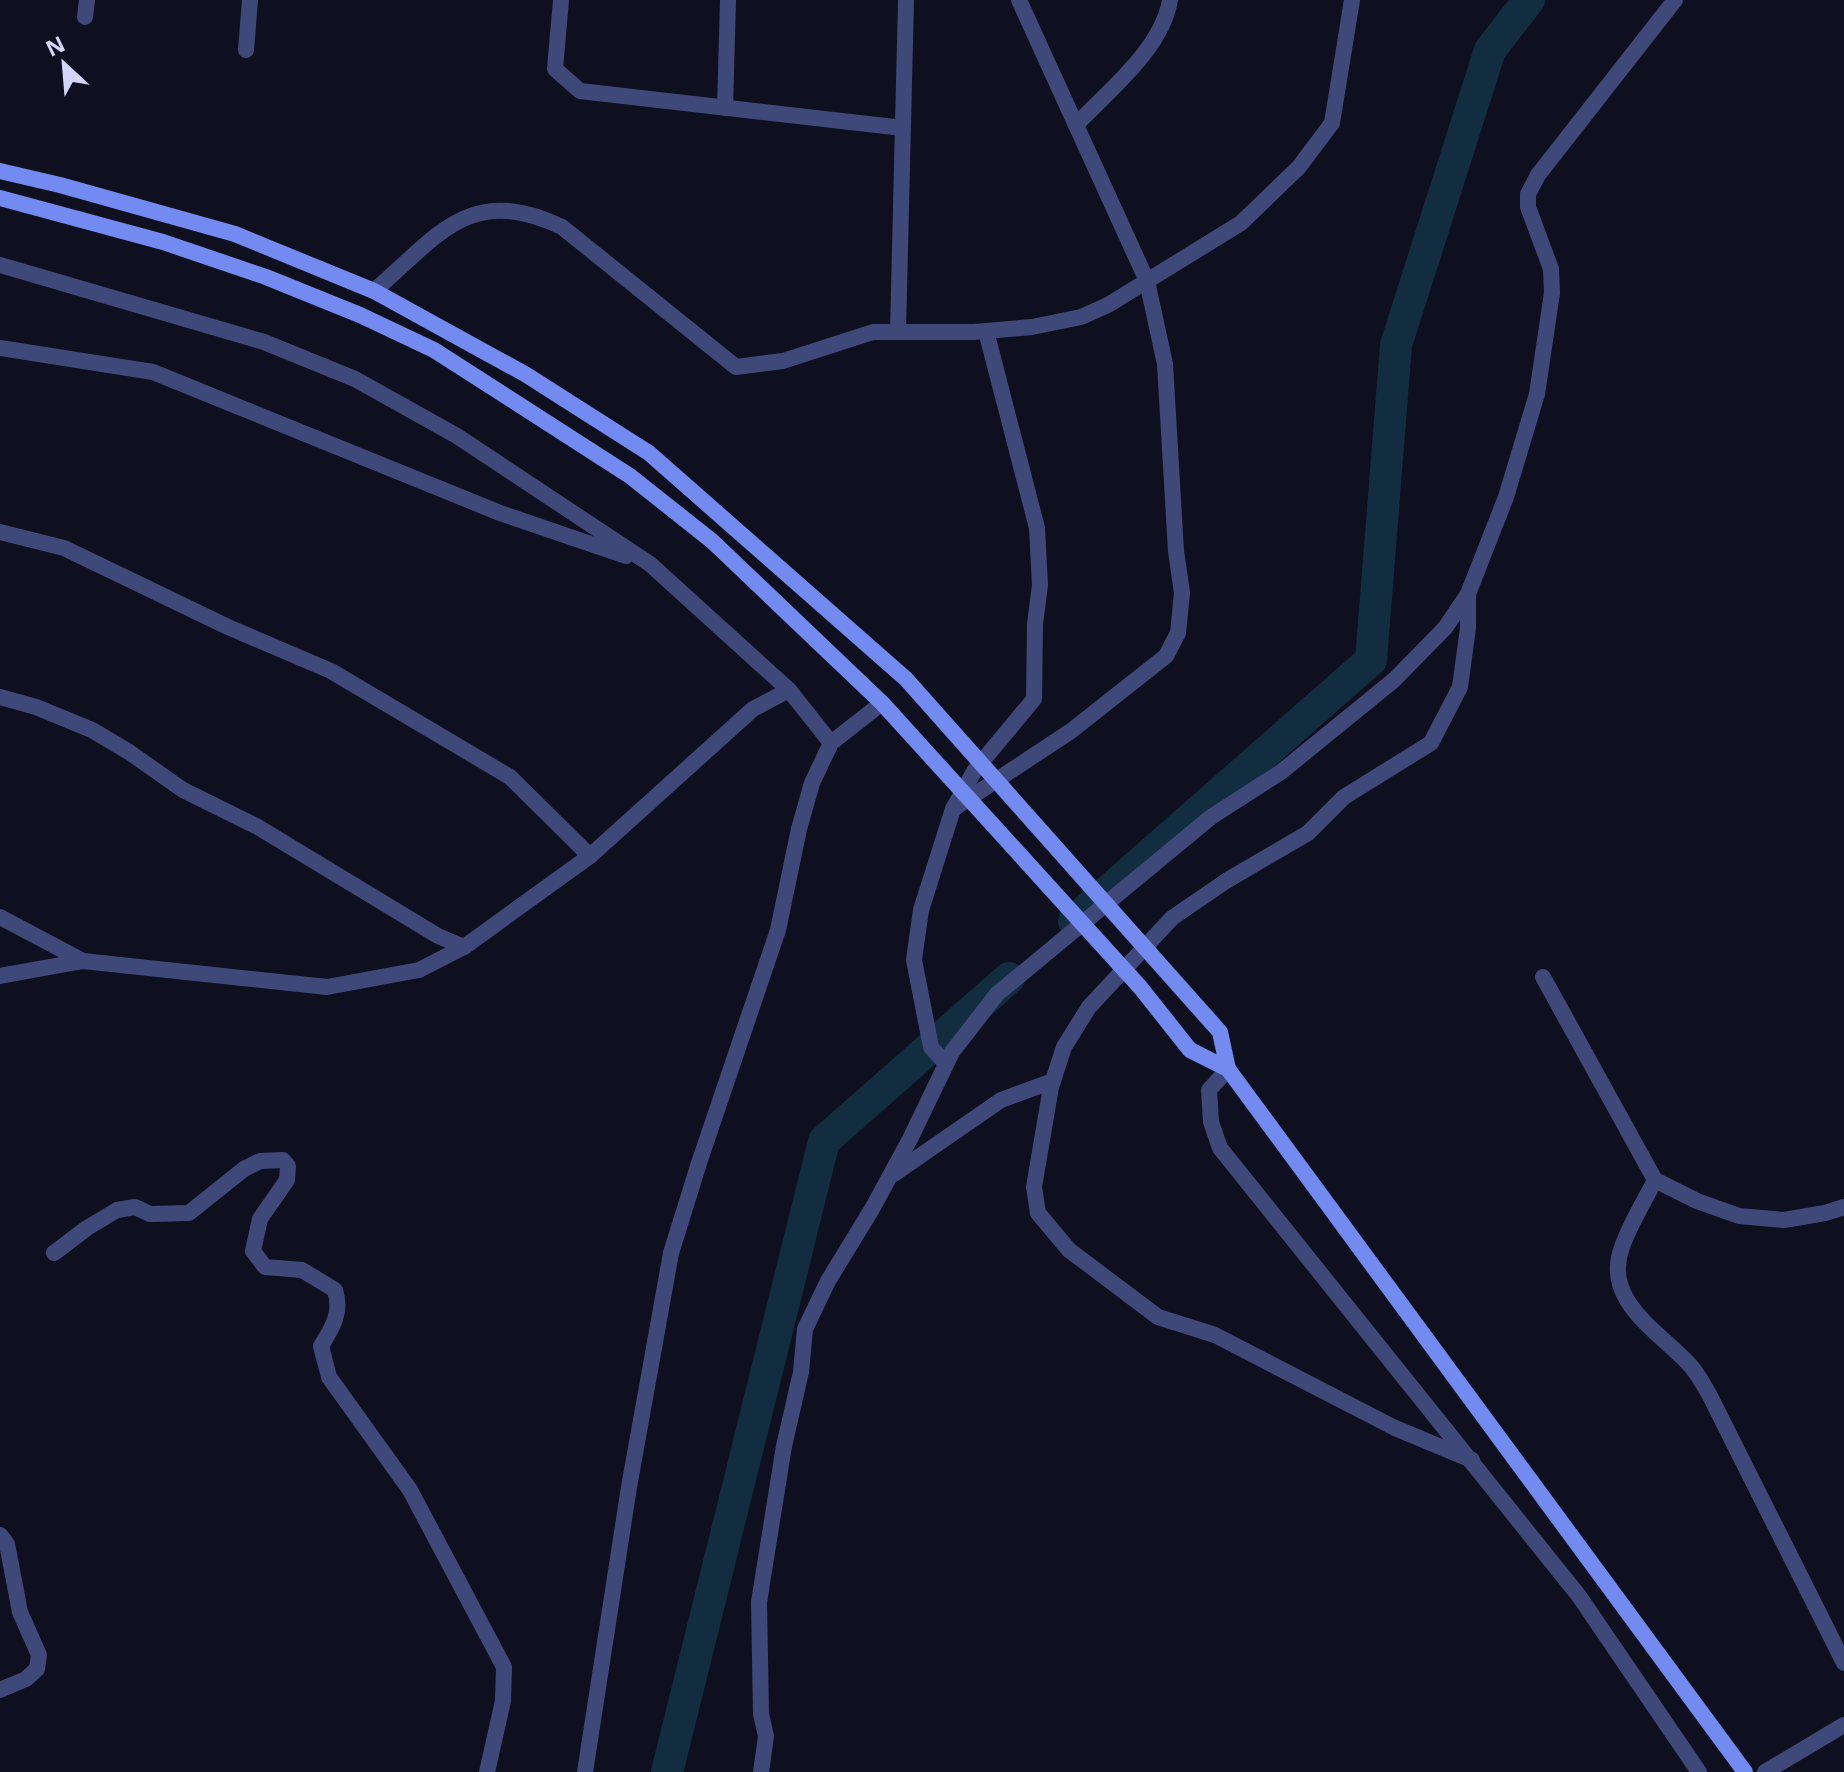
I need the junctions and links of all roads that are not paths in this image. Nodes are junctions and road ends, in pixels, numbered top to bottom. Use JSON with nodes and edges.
{"nodes":[{"id":1,"x":250,"y":0,"type":"edge"},
{"id":2,"x":561,"y":0,"type":"edge"},
{"id":3,"x":728,"y":0,"type":"edge"},
{"id":4,"x":906,"y":0,"type":"edge"},
{"id":5,"x":1019,"y":0,"type":"edge"},
{"id":6,"x":1170,"y":0,"type":"edge"},
{"id":7,"x":1352,"y":0,"type":"edge"},
{"id":8,"x":1675,"y":0,"type":"edge"},
{"id":9,"x":246,"y":50,"type":"dead end"},
{"id":10,"x":725,"y":108,"type":"junction"},
{"id":11,"x":1076,"y":125,"type":"junction"},
{"id":12,"x":903,"y":128,"type":"junction"},
{"id":13,"x":0,"y":171,"type":"edge"},
{"id":14,"x":0,"y":198,"type":"edge"},
{"id":15,"x":0,"y":265,"type":"edge"},
{"id":16,"x":1147,"y":281,"type":"junction"},
{"id":17,"x":374,"y":291,"type":"junction"},
{"id":18,"x":986,"y":331,"type":"junction"},
{"id":19,"x":898,"y":332,"type":"junction"},
{"id":20,"x":0,"y":348,"type":"edge"},
{"id":21,"x":0,"y":532,"type":"edge"},
{"id":22,"x":650,"y":564,"type":"junction"},
{"id":23,"x":1468,"y":594,"type":"junction"},
{"id":24,"x":789,"y":690,"type":"junction"},
{"id":25,"x":0,"y":697,"type":"edge"},
{"id":26,"x":882,"y":703,"type":"junction"},
{"id":27,"x":831,"y":743,"type":"junction"},
{"id":28,"x":953,"y":809,"type":"junction"},
{"id":29,"x":590,"y":856,"type":"junction"},
{"id":30,"x":0,"y":917,"type":"edge"},
{"id":31,"x":464,"y":947,"type":"junction"},
{"id":32,"x":83,"y":961,"type":"junction"},
{"id":33,"x":0,"y":976,"type":"edge"},
{"id":34,"x":1543,"y":977,"type":"dead end"},
{"id":35,"x":946,"y":1064,"type":"junction"},
{"id":36,"x":1228,"y":1069,"type":"junction"},
{"id":37,"x":1053,"y":1081,"type":"junction"},
{"id":38,"x":890,"y":1177,"type":"junction"},
{"id":39,"x":1655,"y":1180,"type":"junction"},
{"id":40,"x":1844,"y":1207,"type":"edge"},
{"id":41,"x":54,"y":1253,"type":"dead end"},
{"id":42,"x":1472,"y":1460,"type":"junction"},
{"id":43,"x":0,"y":1535,"type":"edge"},
{"id":44,"x":1844,"y":1663,"type":"edge"},
{"id":45,"x":0,"y":1690,"type":"edge"},
{"id":46,"x":1844,"y":1725,"type":"edge"},
{"id":47,"x":487,"y":1772,"type":"edge"},
{"id":48,"x":585,"y":1772,"type":"edge"},
{"id":49,"x":761,"y":1772,"type":"edge"},
{"id":50,"x":1699,"y":1772,"type":"edge"},
{"id":51,"x":1745,"y":1772,"type":"edge"},
{"id":52,"x":1765,"y":1772,"type":"edge"}],
"edges":[{"from":1,"to":9,"type":"street"},
{"from":2,"to":10,"type":"street"},
{"from":3,"to":10,"type":"street"},
{"from":4,"to":12,"type":"street"},
{"from":5,"to":11,"type":"street"},
{"from":6,"to":11,"type":"street"},
{"from":7,"to":16,"type":"street"},
{"from":8,"to":23,"type":"street"},
{"from":10,"to":12,"type":"street"},
{"from":11,"to":16,"type":"street"},
{"from":12,"to":19,"type":"street"},
{"from":13,"to":17,"type":"street"},
{"from":14,"to":26,"type":"street"},
{"from":15,"to":22,"type":"street"},
{"from":16,"to":18,"type":"street"},
{"from":16,"to":28,"type":"street"},
{"from":17,"to":19,"type":"street"},
{"from":17,"to":36,"type":"street"},
{"from":18,"to":19,"type":"street"},
{"from":18,"to":28,"type":"street"},
{"from":20,"to":22,"type":"street"},
{"from":21,"to":29,"type":"street"},
{"from":22,"to":24,"type":"street"},
{"from":23,"to":35,"type":"street"},
{"from":23,"to":37,"type":"street"},
{"from":24,"to":27,"type":"street"},
{"from":24,"to":29,"type":"street"},
{"from":25,"to":31,"type":"street"},
{"from":26,"to":27,"type":"street"},
{"from":26,"to":36,"type":"street"},
{"from":27,"to":48,"type":"street"},
{"from":28,"to":35,"type":"street"},
{"from":29,"to":31,"type":"street"},
{"from":30,"to":32,"type":"street"},
{"from":31,"to":32,"type":"street"},
{"from":32,"to":33,"type":"street"},
{"from":34,"to":39,"type":"street"},
{"from":35,"to":38,"type":"street"},
{"from":36,"to":42,"type":"street"},
{"from":36,"to":51,"type":"street"},
{"from":37,"to":38,"type":"street"},
{"from":37,"to":42,"type":"street"},
{"from":38,"to":49,"type":"street"},
{"from":39,"to":40,"type":"street"},
{"from":39,"to":44,"type":"street"},
{"from":41,"to":47,"type":"street"},
{"from":42,"to":50,"type":"street"},
{"from":43,"to":45,"type":"street"},
{"from":46,"to":52,"type":"street"}]}
